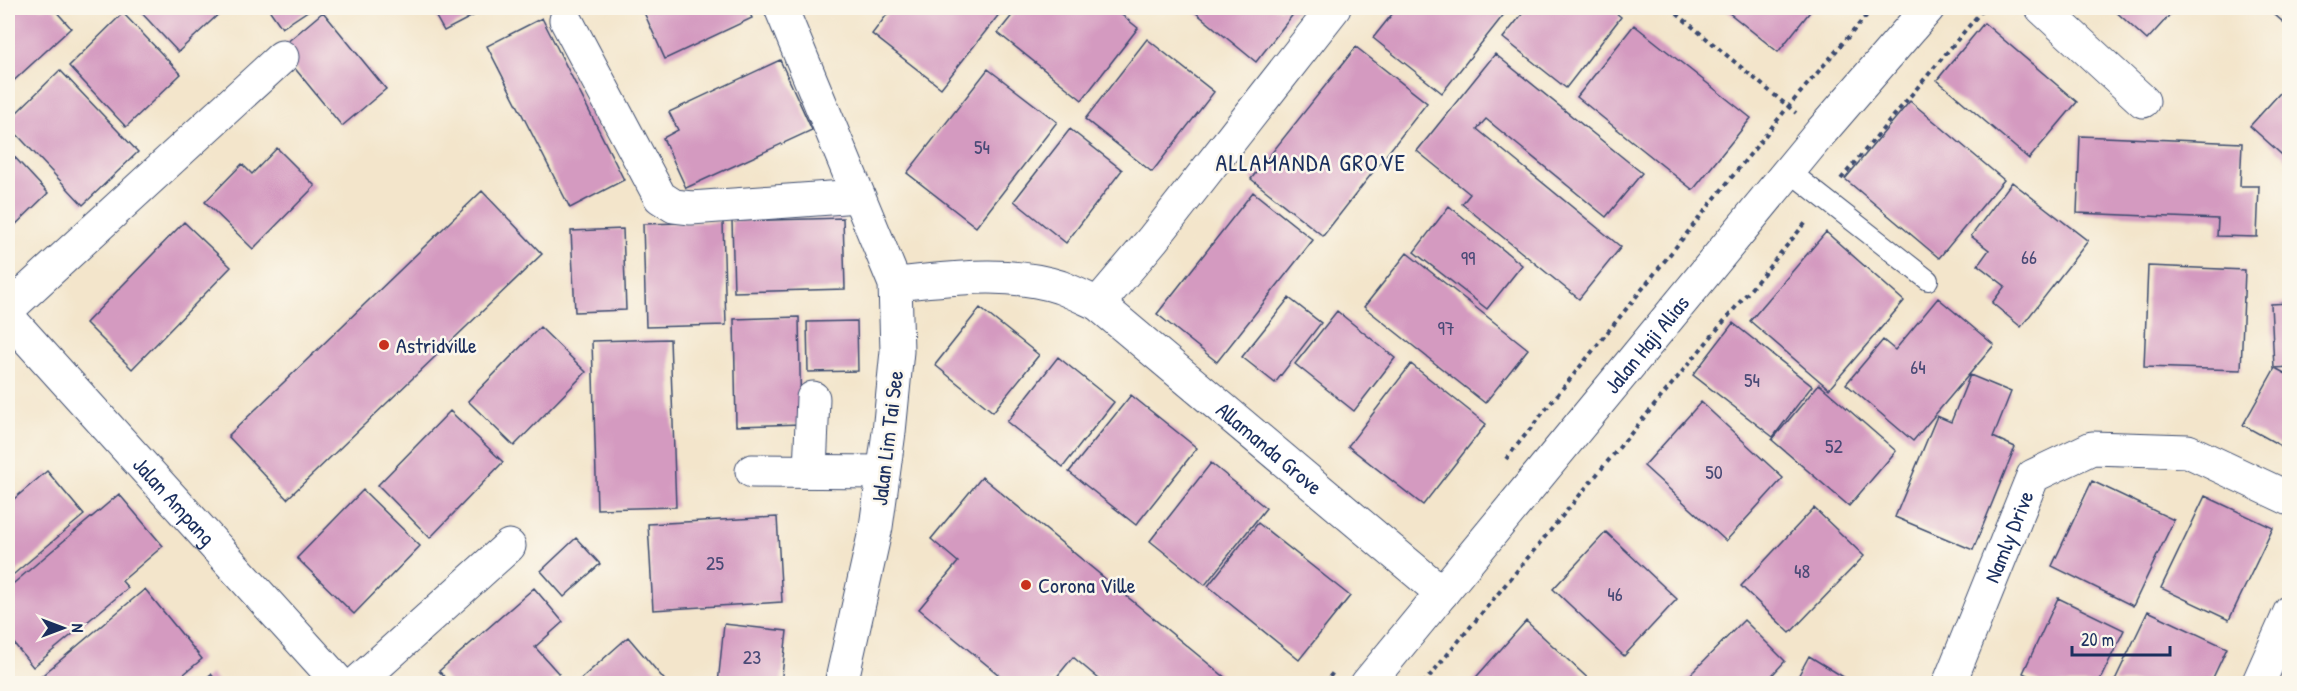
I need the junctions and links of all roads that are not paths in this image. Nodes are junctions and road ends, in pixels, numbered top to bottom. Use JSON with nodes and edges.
{"nodes":[{"id":1,"x":781,"y":8,"type":"edge"},
{"id":2,"x":1334,"y":8,"type":"edge"},
{"id":3,"x":1928,"y":8,"type":"edge"},
{"id":4,"x":2042,"y":8,"type":"edge"},
{"id":5,"x":567,"y":20,"type":"dead end"},
{"id":6,"x":282,"y":57,"type":"dead end"},
{"id":7,"x":2143,"y":101,"type":"dead end"},
{"id":8,"x":1789,"y":171,"type":"junction"},
{"id":9,"x":858,"y":196,"type":"junction"},
{"id":10,"x":1928,"y":280,"type":"dead end"},
{"id":11,"x":894,"y":284,"type":"junction"},
{"id":12,"x":1098,"y":304,"type":"junction"},
{"id":13,"x":8,"y":309,"type":"edge"},
{"id":14,"x":8,"y":317,"type":"edge"},
{"id":15,"x":813,"y":398,"type":"dead end"},
{"id":16,"x":752,"y":471,"type":"dead end"},
{"id":17,"x":810,"y":471,"type":"junction"},
{"id":18,"x":883,"y":472,"type":"junction"},
{"id":19,"x":2289,"y":500,"type":"edge"},
{"id":20,"x":509,"y":546,"type":"dead end"},
{"id":21,"x":1442,"y":593,"type":"junction"},
{"id":22,"x":2289,"y":612,"type":"edge"},
{"id":23,"x":340,"y":684,"type":"edge"},
{"id":24,"x":356,"y":684,"type":"edge"},
{"id":25,"x":842,"y":684,"type":"edge"},
{"id":26,"x":1367,"y":684,"type":"edge"},
{"id":27,"x":1949,"y":684,"type":"edge"},
{"id":28,"x":2258,"y":684,"type":"edge"}],
"edges":[{"from":1,"to":9,"type":"street","name":"Jalan Lim Tai See"},
{"from":2,"to":12,"type":"street"},
{"from":3,"to":8,"type":"street","name":"Jalan Haji Alias"},
{"from":4,"to":7,"type":"street"},
{"from":5,"to":9,"type":"street"},
{"from":6,"to":13,"type":"street"},
{"from":8,"to":10,"type":"lane"},
{"from":8,"to":21,"type":"street","name":"Jalan Haji Alias"},
{"from":9,"to":11,"type":"street","name":"Jalan Lim Tai See"},
{"from":11,"to":12,"type":"street","name":"Allamanda Grove"},
{"from":11,"to":18,"type":"street","name":"Jalan Lim Tai See"},
{"from":12,"to":21,"type":"street","name":"Allamanda Grove"},
{"from":14,"to":23,"type":"street","name":"Jalan Ampang"},
{"from":15,"to":17,"type":"street"},
{"from":16,"to":17,"type":"street"},
{"from":17,"to":18,"type":"street"},
{"from":18,"to":25,"type":"street","name":"Jalan Lim Tai See"},
{"from":19,"to":27,"type":"street","name":"Namly Drive"},
{"from":20,"to":24,"type":"street"},
{"from":21,"to":26,"type":"street","name":"Jalan Haji Alias"},
{"from":22,"to":28,"type":"street"}]}
